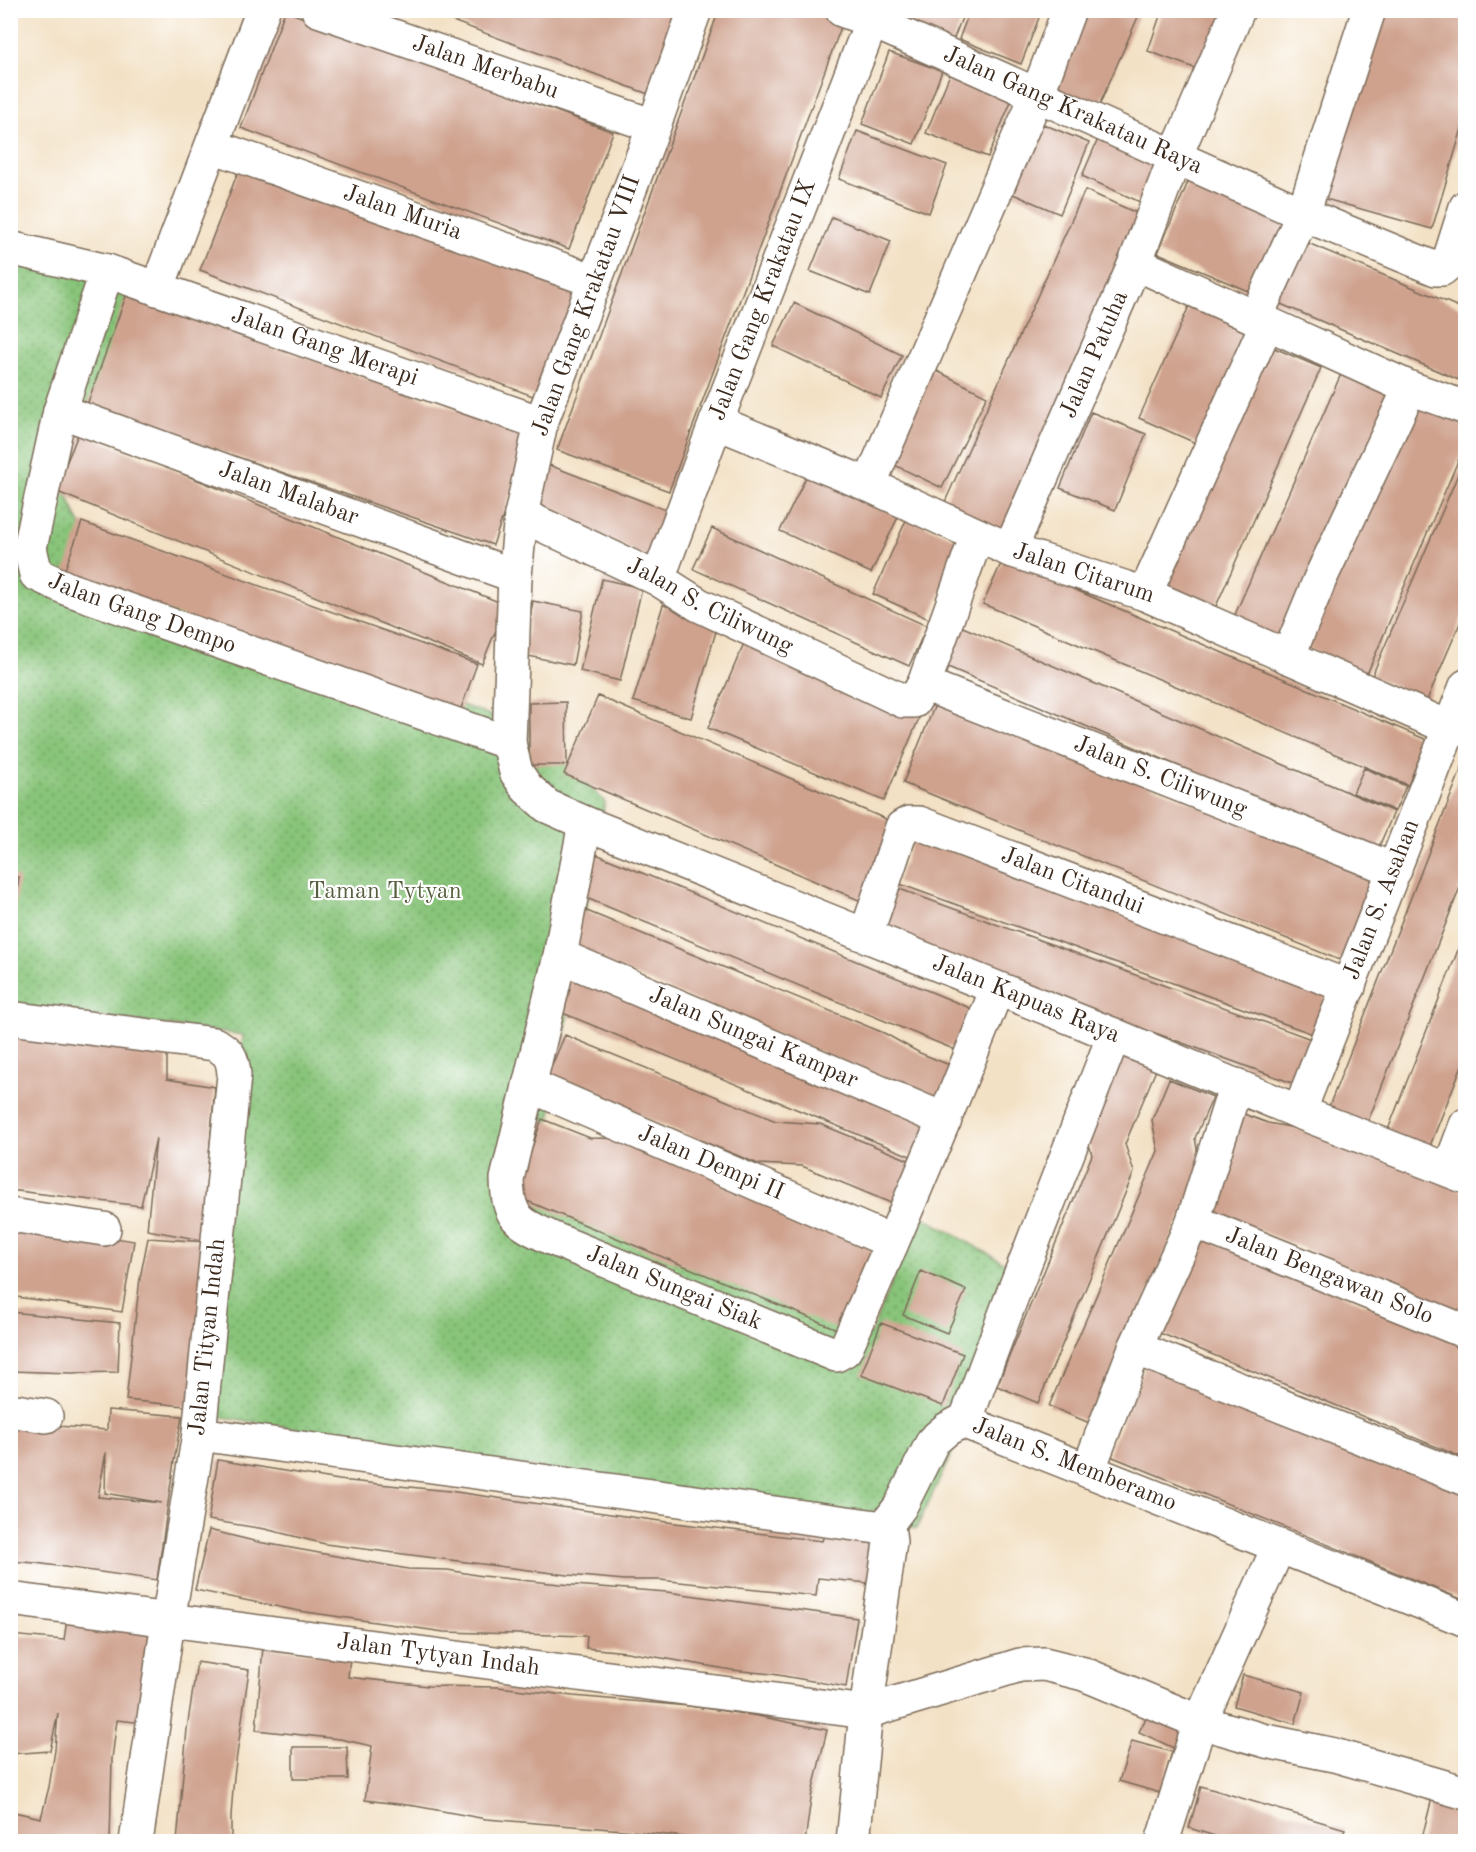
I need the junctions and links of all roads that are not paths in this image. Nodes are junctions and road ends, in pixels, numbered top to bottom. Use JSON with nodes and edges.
{"nodes":[{"id":1,"x":263,"y":10,"type":"edge"},
{"id":2,"x":318,"y":10,"type":"edge"},
{"id":3,"x":695,"y":10,"type":"edge"},
{"id":4,"x":842,"y":10,"type":"edge"},
{"id":5,"x":1069,"y":10,"type":"edge"},
{"id":6,"x":1238,"y":10,"type":"edge"},
{"id":7,"x":1369,"y":10,"type":"edge"},
{"id":8,"x":874,"y":16,"type":"edge"},
{"id":9,"x":1037,"y":95,"type":"junction"},
{"id":10,"x":654,"y":126,"type":"junction"},
{"id":11,"x":212,"y":146,"type":"junction"},
{"id":12,"x":1175,"y":157,"type":"junction"},
{"id":13,"x":1466,"y":207,"type":"edge"},
{"id":14,"x":1303,"y":214,"type":"junction"},
{"id":15,"x":10,"y":248,"type":"edge"},
{"id":16,"x":1135,"y":263,"type":"junction"},
{"id":17,"x":107,"y":271,"type":"junction"},
{"id":18,"x":595,"y":281,"type":"junction"},
{"id":19,"x":157,"y":289,"type":"junction"},
{"id":20,"x":1262,"y":320,"type":"junction"},
{"id":21,"x":1410,"y":388,"type":"junction"},
{"id":22,"x":1466,"y":408,"type":"edge"},
{"id":23,"x":60,"y":411,"type":"junction"},
{"id":24,"x":716,"y":422,"type":"junction"},
{"id":25,"x":541,"y":423,"type":"junction"},
{"id":26,"x":869,"y":485,"type":"junction"},
{"id":27,"x":521,"y":515,"type":"junction"},
{"id":28,"x":977,"y":536,"type":"junction"},
{"id":29,"x":1010,"y":549,"type":"junction"},
{"id":30,"x":515,"y":576,"type":"junction"},
{"id":31,"x":658,"y":579,"type":"junction"},
{"id":32,"x":1145,"y":594,"type":"junction"},
{"id":33,"x":1288,"y":657,"type":"junction"},
{"id":34,"x":924,"y":684,"type":"junction"},
{"id":35,"x":1466,"y":686,"type":"edge"},
{"id":36,"x":1450,"y":728,"type":"junction"},
{"id":37,"x":509,"y":743,"type":"junction"},
{"id":38,"x":585,"y":823,"type":"junction"},
{"id":39,"x":1395,"y":870,"type":"junction"},
{"id":40,"x":866,"y":936,"type":"junction"},
{"id":41,"x":560,"y":956,"type":"junction"},
{"id":42,"x":1348,"y":987,"type":"junction"},
{"id":43,"x":997,"y":989,"type":"junction"},
{"id":44,"x":10,"y":1018,"type":"edge"},
{"id":45,"x":1114,"y":1035,"type":"junction"},
{"id":46,"x":529,"y":1086,"type":"junction"},
{"id":47,"x":1236,"y":1086,"type":"junction"},
{"id":48,"x":1299,"y":1112,"type":"junction"},
{"id":49,"x":945,"y":1120,"type":"junction"},
{"id":50,"x":1466,"y":1125,"type":"edge"},
{"id":51,"x":1457,"y":1174,"type":"edge"},
{"id":52,"x":10,"y":1215,"type":"edge"},
{"id":53,"x":1193,"y":1221,"type":"junction"},
{"id":54,"x":104,"y":1229,"type":"dead end"},
{"id":55,"x":892,"y":1242,"type":"junction"},
{"id":56,"x":1466,"y":1332,"type":"edge"},
{"id":57,"x":1135,"y":1348,"type":"junction"},
{"id":58,"x":10,"y":1410,"type":"edge"},
{"id":59,"x":46,"y":1416,"type":"dead end"},
{"id":60,"x":966,"y":1419,"type":"junction"},
{"id":61,"x":199,"y":1434,"type":"junction"},
{"id":62,"x":1088,"y":1471,"type":"junction"},
{"id":63,"x":1466,"y":1479,"type":"edge"},
{"id":64,"x":892,"y":1517,"type":"junction"},
{"id":65,"x":1279,"y":1546,"type":"junction"},
{"id":66,"x":10,"y":1599,"type":"edge"},
{"id":67,"x":1466,"y":1620,"type":"edge"},
{"id":68,"x":168,"y":1621,"type":"junction"},
{"id":69,"x":866,"y":1712,"type":"junction"},
{"id":70,"x":1200,"y":1722,"type":"junction"},
{"id":71,"x":1466,"y":1793,"type":"edge"},
{"id":72,"x":136,"y":1842,"type":"edge"},
{"id":73,"x":853,"y":1842,"type":"edge"},
{"id":74,"x":1162,"y":1842,"type":"edge"}],
"edges":[{"from":1,"to":11,"type":"street"},
{"from":2,"to":10,"type":"street","name":"Jalan Merbabu"},
{"from":3,"to":10,"type":"street","name":"Jalan Gang Krakatau VIII"},
{"from":4,"to":8,"type":"street","name":"Jalan Gang Krakatau Raya"},
{"from":5,"to":9,"type":"street"},
{"from":6,"to":12,"type":"street","name":"Jalan Patuha"},
{"from":7,"to":14,"type":"street"},
{"from":8,"to":9,"type":"street","name":"Jalan Gang Krakatau Raya"},
{"from":8,"to":24,"type":"street","name":"Jalan Gang Krakatau IX"},
{"from":9,"to":12,"type":"street","name":"Jalan Gang Krakatau Raya"},
{"from":9,"to":26,"type":"street"},
{"from":10,"to":18,"type":"street","name":"Jalan Gang Krakatau VIII"},
{"from":11,"to":18,"type":"street","name":"Jalan Muria"},
{"from":11,"to":19,"type":"street"},
{"from":12,"to":14,"type":"street","name":"Jalan Gang Krakatau Raya"},
{"from":12,"to":16,"type":"street","name":"Jalan Patuha"},
{"from":13,"to":14,"type":"street","name":"Jalan Gang Krakatau Raya"},
{"from":14,"to":20,"type":"street"},
{"from":15,"to":17,"type":"street","name":"Jalan Gang Merapi"},
{"from":16,"to":20,"type":"street"},
{"from":16,"to":29,"type":"street","name":"Jalan Patuha"},
{"from":17,"to":19,"type":"street","name":"Jalan Gang Merapi"},
{"from":17,"to":23,"type":"street","name":"Jalan Gang Dempo"},
{"from":18,"to":25,"type":"street","name":"Jalan Gang Krakatau VIII"},
{"from":19,"to":25,"type":"street","name":"Jalan Gang Merapi"},
{"from":20,"to":21,"type":"street"},
{"from":20,"to":32,"type":"street"},
{"from":21,"to":22,"type":"street"},
{"from":21,"to":33,"type":"street"},
{"from":23,"to":30,"type":"street","name":"Jalan Malabar"},
{"from":23,"to":37,"type":"street","name":"Jalan Gang Dempo"},
{"from":24,"to":26,"type":"street","name":"Jalan Citarum"},
{"from":24,"to":31,"type":"street","name":"Jalan Gang Krakatau IX"},
{"from":25,"to":27,"type":"street","name":"Jalan Gang Krakatau VIII"},
{"from":26,"to":28,"type":"street","name":"Jalan Citarum"},
{"from":27,"to":30,"type":"street","name":"Jalan Gang Krakatau VIII"},
{"from":27,"to":31,"type":"street","name":"Jalan S. Ciliwung"},
{"from":28,"to":29,"type":"street","name":"Jalan Citarum"},
{"from":28,"to":34,"type":"street"},
{"from":29,"to":32,"type":"street","name":"Jalan Citarum"},
{"from":30,"to":37,"type":"street","name":"Jalan Gang Krakatau VIII"},
{"from":31,"to":34,"type":"street","name":"Jalan S. Ciliwung"},
{"from":32,"to":33,"type":"street","name":"Jalan Citarum"},
{"from":33,"to":36,"type":"street","name":"Jalan Citarum"},
{"from":34,"to":39,"type":"street","name":"Jalan S. Ciliwung"},
{"from":35,"to":36,"type":"street","name":"Jalan S. Asahan"},
{"from":36,"to":39,"type":"street","name":"Jalan S. Asahan"},
{"from":37,"to":38,"type":"street","name":"Jalan Gang Krakatau VIII"},
{"from":38,"to":40,"type":"street","name":"Jalan Kapuas Raya"},
{"from":38,"to":41,"type":"street","name":"Jalan Sungai Siak"},
{"from":39,"to":42,"type":"street","name":"Jalan S. Asahan"},
{"from":40,"to":42,"type":"street","name":"Jalan Citandui"},
{"from":40,"to":43,"type":"street","name":"Jalan Kapuas Raya"},
{"from":41,"to":46,"type":"street","name":"Jalan Sungai Siak"},
{"from":41,"to":49,"type":"street","name":"Jalan Sungai Kampar"},
{"from":42,"to":48,"type":"street","name":"Jalan S. Asahan"},
{"from":43,"to":45,"type":"street","name":"Jalan Kapuas Raya"},
{"from":43,"to":49,"type":"street","name":"Jalan Sungai Siak"},
{"from":44,"to":61,"type":"street","name":"Jalan Tityan Indah"},
{"from":45,"to":47,"type":"street","name":"Jalan Kapuas Raya"},
{"from":45,"to":60,"type":"street","name":"Jalan S. Memberamo"},
{"from":46,"to":55,"type":"street","name":"Jalan Dempi II"},
{"from":46,"to":55,"type":"street","name":"Jalan Sungai Siak"},
{"from":47,"to":48,"type":"street","name":"Jalan Kapuas Raya"},
{"from":47,"to":53,"type":"street"},
{"from":48,"to":51,"type":"street","name":"Jalan Kapuas Raya"},
{"from":49,"to":55,"type":"street","name":"Jalan Sungai Siak"},
{"from":50,"to":51,"type":"street"},
{"from":52,"to":54,"type":"street"},
{"from":53,"to":56,"type":"street","name":"Jalan Bengawan Solo"},
{"from":53,"to":57,"type":"street"},
{"from":57,"to":62,"type":"street"},
{"from":57,"to":63,"type":"street"},
{"from":58,"to":59,"type":"street"},
{"from":60,"to":62,"type":"street","name":"Jalan S. Memberamo"},
{"from":60,"to":64,"type":"street"},
{"from":61,"to":64,"type":"street"},
{"from":61,"to":68,"type":"street","name":"Jalan Tityan Indah"},
{"from":62,"to":65,"type":"street","name":"Jalan S. Memberamo"},
{"from":64,"to":69,"type":"street"},
{"from":65,"to":67,"type":"street","name":"Jalan S. Memberamo"},
{"from":65,"to":70,"type":"street"},
{"from":66,"to":68,"type":"street","name":"Jalan Tytyan Indah"},
{"from":68,"to":69,"type":"street","name":"Jalan Tytyan Indah"},
{"from":68,"to":72,"type":"street","name":"Jalan Tityan Indah"},
{"from":69,"to":70,"type":"street"},
{"from":69,"to":73,"type":"street"},
{"from":70,"to":71,"type":"street"},
{"from":70,"to":74,"type":"street"}]}
